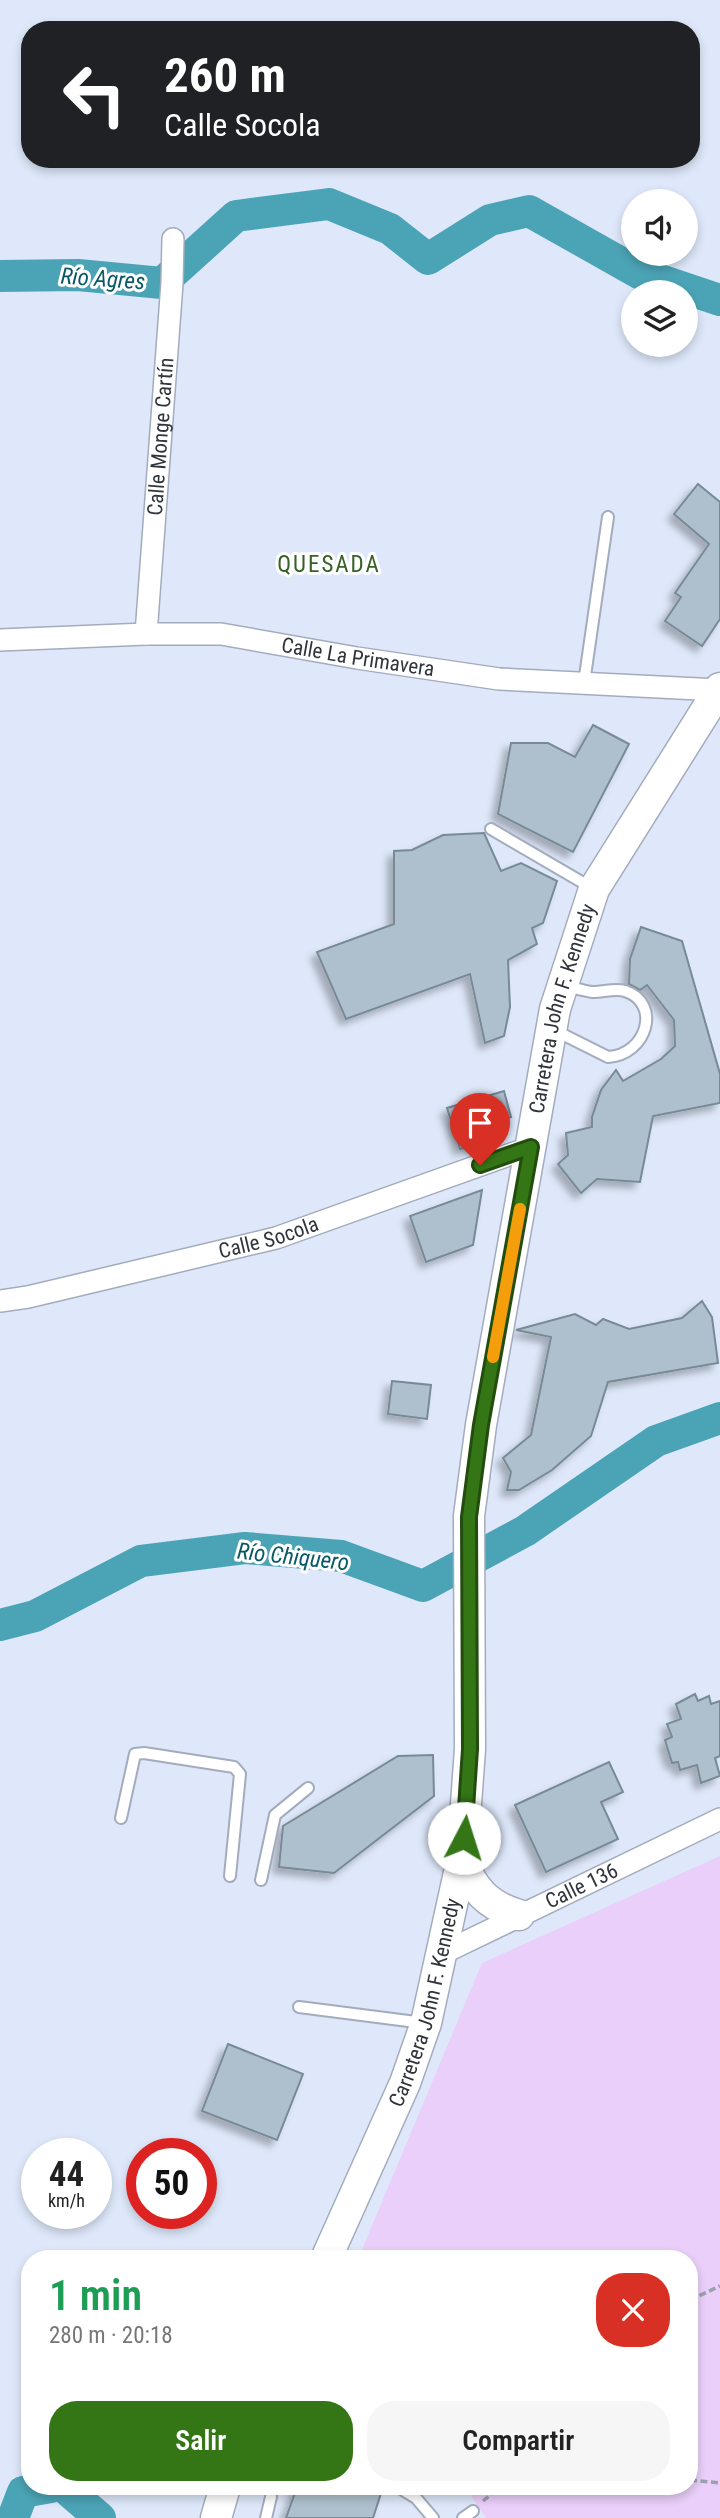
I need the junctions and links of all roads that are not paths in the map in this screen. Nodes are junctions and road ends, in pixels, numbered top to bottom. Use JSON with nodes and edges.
{"nodes":[{"id":1,"x":173,"y":239,"type":"dead end"},
{"id":2,"x":608,"y":517,"type":"dead end"},
{"id":3,"x":146,"y":634,"type":"junction"},
{"id":4,"x":0,"y":640,"type":"edge"},
{"id":5,"x":584,"y":683,"type":"junction"},
{"id":6,"x":719,"y":689,"type":"edge"},
{"id":7,"x":491,"y":829,"type":"dead end"},
{"id":8,"x":594,"y":889,"type":"junction"},
{"id":9,"x":562,"y":985,"type":"junction"},
{"id":10,"x":551,"y":1029,"type":"junction"},
{"id":11,"x":531,"y":1147,"type":"junction"},
{"id":12,"x":0,"y":1301,"type":"edge"},
{"id":13,"x":308,"y":1788,"type":"dead end"},
{"id":14,"x":121,"y":1818,"type":"dead end"},
{"id":15,"x":720,"y":1819,"type":"edge"},
{"id":16,"x":462,"y":1859,"type":"junction"},
{"id":17,"x":230,"y":1876,"type":"dead end"},
{"id":18,"x":261,"y":1881,"type":"dead end"},
{"id":19,"x":519,"y":1915,"type":"junction"},
{"id":20,"x":443,"y":1953,"type":"junction"},
{"id":21,"x":299,"y":2007,"type":"dead end"},
{"id":22,"x":426,"y":2023,"type":"junction"},
{"id":23,"x":330,"y":2250,"type":"edge"},
{"id":24,"x":223,"y":2495,"type":"edge"},
{"id":25,"x":411,"y":2495,"type":"edge"},
{"id":26,"x":271,"y":2497,"type":"dead end"},
{"id":27,"x":216,"y":2518,"type":"edge"},
{"id":28,"x":266,"y":2518,"type":"edge"},
{"id":29,"x":433,"y":2518,"type":"edge"}],
"edges":[{"from":1,"to":3,"type":"street","name":"Calle Monge Cartín"},
{"from":2,"to":5,"type":"lane"},
{"from":3,"to":4,"type":"street","name":"Calle La Primavera"},
{"from":3,"to":5,"type":"street","name":"Calle La Primavera"},
{"from":5,"to":6,"type":"street","name":"Calle La Primavera"},
{"from":6,"to":8,"type":"main road","name":"Carretera John F. Kennedy"},
{"from":7,"to":8,"type":"lane"},
{"from":8,"to":9,"type":"main road","name":"Carretera John F. Kennedy"},
{"from":9,"to":10,"type":"main road","name":"Carretera John F. Kennedy"},
{"from":9,"to":10,"type":"lane"},
{"from":10,"to":11,"type":"main road","name":"Carretera John F. Kennedy"},
{"from":11,"to":12,"type":"street","name":"Calle Socola"},
{"from":11,"to":16,"type":"main road","name":"Carretera John F. Kennedy"},
{"from":13,"to":18,"type":"lane"},
{"from":14,"to":17,"type":"lane"},
{"from":15,"to":19,"type":"street","name":"Calle 136"},
{"from":16,"to":19,"type":"main road"},
{"from":16,"to":20,"type":"main road","name":"Carretera John F. Kennedy"},
{"from":19,"to":20,"type":"street","name":"Calle 136"},
{"from":20,"to":22,"type":"main road","name":"Carretera John F. Kennedy"},
{"from":21,"to":22,"type":"lane"},
{"from":22,"to":23,"type":"main road","name":"Carretera John F. Kennedy"},
{"from":24,"to":27,"type":"main road"},
{"from":25,"to":29,"type":"lane"},
{"from":26,"to":28,"type":"lane"}]}
